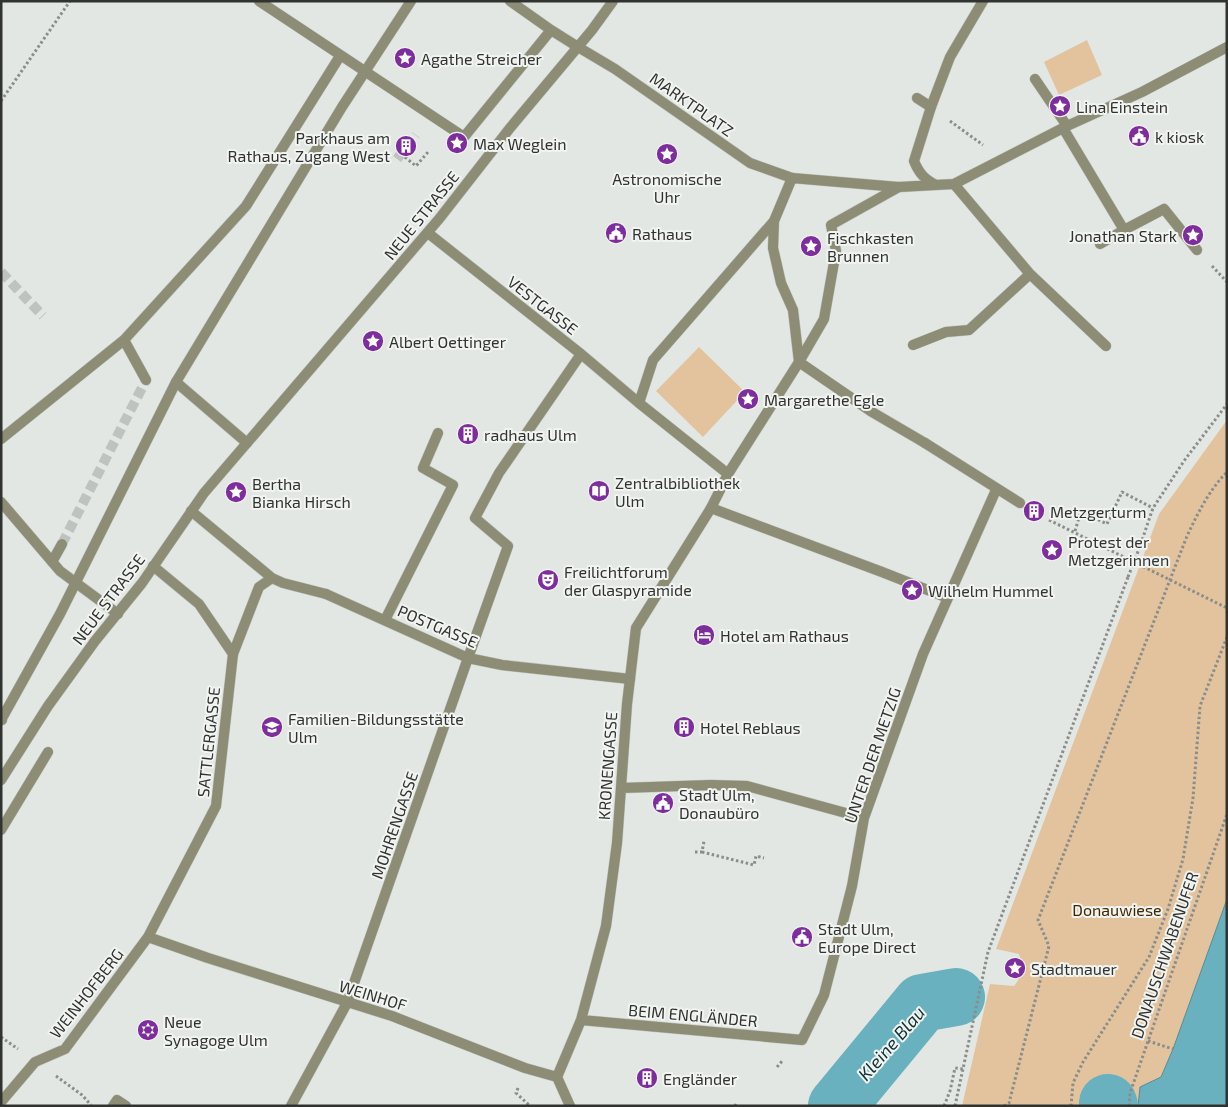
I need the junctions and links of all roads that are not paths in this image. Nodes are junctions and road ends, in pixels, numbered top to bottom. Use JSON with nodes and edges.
{"nodes":[{"id":1,"x":260,"y":1,"type":"edge"},
{"id":2,"x":411,"y":1,"type":"edge"},
{"id":3,"x":510,"y":1,"type":"edge"},
{"id":4,"x":613,"y":1,"type":"edge"},
{"id":5,"x":983,"y":1,"type":"edge"},
{"id":6,"x":551,"y":30,"type":"junction"},
{"id":7,"x":578,"y":47,"type":"junction"},
{"id":8,"x":1227,"y":47,"type":"edge"},
{"id":9,"x":340,"y":56,"type":"junction"},
{"id":10,"x":364,"y":71,"type":"junction"},
{"id":11,"x":1035,"y":79,"type":"dead end"},
{"id":12,"x":917,"y":98,"type":"dead end"},
{"id":13,"x":931,"y":107,"type":"junction"},
{"id":14,"x":1065,"y":127,"type":"junction"},
{"id":15,"x":792,"y":178,"type":"junction"},
{"id":16,"x":954,"y":184,"type":"junction"},
{"id":17,"x":937,"y":185,"type":"junction"},
{"id":18,"x":899,"y":187,"type":"junction"},
{"id":19,"x":774,"y":221,"type":"junction"},
{"id":20,"x":1124,"y":230,"type":"junction"},
{"id":21,"x":428,"y":233,"type":"junction"},
{"id":22,"x":1100,"y":244,"type":"dead end"},
{"id":23,"x":1197,"y":250,"type":"dead end"},
{"id":24,"x":1030,"y":274,"type":"junction"},
{"id":25,"x":124,"y":340,"type":"junction"},
{"id":26,"x":913,"y":345,"type":"dead end"},
{"id":27,"x":1106,"y":346,"type":"dead end"},
{"id":28,"x":581,"y":354,"type":"junction"},
{"id":29,"x":799,"y":362,"type":"junction"},
{"id":30,"x":146,"y":380,"type":"dead end"},
{"id":31,"x":176,"y":382,"type":"junction"},
{"id":32,"x":639,"y":403,"type":"junction"},
{"id":33,"x":438,"y":434,"type":"dead end"},
{"id":34,"x":1,"y":439,"type":"edge"},
{"id":35,"x":247,"y":443,"type":"junction"},
{"id":36,"x":728,"y":474,"type":"junction"},
{"id":37,"x":996,"y":490,"type":"junction"},
{"id":38,"x":1,"y":502,"type":"edge"},
{"id":39,"x":1020,"y":503,"type":"dead end"},
{"id":40,"x":711,"y":508,"type":"junction"},
{"id":41,"x":191,"y":511,"type":"junction"},
{"id":42,"x":62,"y":544,"type":"tunnel mouth"},
{"id":43,"x":52,"y":562,"type":"junction"},
{"id":44,"x":153,"y":566,"type":"junction"},
{"id":45,"x":272,"y":578,"type":"junction"},
{"id":46,"x":76,"y":582,"type":"junction"},
{"id":47,"x":948,"y":598,"type":"junction"},
{"id":48,"x":118,"y":614,"type":"junction"},
{"id":49,"x":385,"y":620,"type":"junction"},
{"id":50,"x":232,"y":654,"type":"junction"},
{"id":51,"x":468,"y":658,"type":"junction"},
{"id":52,"x":630,"y":679,"type":"junction"},
{"id":53,"x":1,"y":720,"type":"edge"},
{"id":54,"x":48,"y":752,"type":"dead end"},
{"id":55,"x":1,"y":780,"type":"edge"},
{"id":56,"x":621,"y":788,"type":"junction"},
{"id":57,"x":864,"y":818,"type":"junction"},
{"id":58,"x":1,"y":830,"type":"edge"},
{"id":59,"x":148,"y":937,"type":"junction"},
{"id":60,"x":347,"y":1003,"type":"junction"},
{"id":61,"x":581,"y":1020,"type":"junction"},
{"id":62,"x":802,"y":1040,"type":"joint"},
{"id":63,"x":557,"y":1077,"type":"junction"},
{"id":64,"x":1,"y":1102,"type":"edge"},
{"id":65,"x":113,"y":1106,"type":"edge"},
{"id":66,"x":126,"y":1106,"type":"edge"},
{"id":67,"x":291,"y":1106,"type":"edge"},
{"id":68,"x":570,"y":1106,"type":"edge"}],
"edges":[{"from":1,"to":9,"type":"street"},
{"from":2,"to":10,"type":"street"},
{"from":3,"to":6,"type":"street","name":"MARKTPLATZ"},
{"from":4,"to":7,"type":"street","name":"NEUE STRASSE"},
{"from":5,"to":13,"type":"street"},
{"from":6,"to":7,"type":"street","name":"MARKTPLATZ"},
{"from":6,"to":10,"type":"street"},
{"from":7,"to":15,"type":"street","name":"MARKTPLATZ"},
{"from":7,"to":21,"type":"street","name":"NEUE STRASSE"},
{"from":8,"to":14,"type":"street"},
{"from":9,"to":10,"type":"street"},
{"from":9,"to":25,"type":"street"},
{"from":10,"to":31,"type":"street"},
{"from":11,"to":14,"type":"street"},
{"from":12,"to":13,"type":"street"},
{"from":13,"to":17,"type":"street"},
{"from":14,"to":16,"type":"street"},
{"from":14,"to":20,"type":"street"},
{"from":15,"to":18,"type":"street","name":"MARKTPLATZ"},
{"from":15,"to":19,"type":"street"},
{"from":16,"to":17,"type":"street","name":"MARKTPLATZ"},
{"from":16,"to":24,"type":"street"},
{"from":17,"to":18,"type":"street","name":"MARKTPLATZ"},
{"from":18,"to":29,"type":"street","name":"MARKTPLATZ"},
{"from":19,"to":29,"type":"street"},
{"from":19,"to":32,"type":"street"},
{"from":20,"to":22,"type":"street"},
{"from":20,"to":23,"type":"street"},
{"from":21,"to":28,"type":"street","name":"VESTGASSE"},
{"from":21,"to":35,"type":"street","name":"NEUE STRASSE"},
{"from":24,"to":26,"type":"street"},
{"from":24,"to":27,"type":"street"},
{"from":25,"to":30,"type":"street"},
{"from":25,"to":34,"type":"street"},
{"from":28,"to":32,"type":"street","name":"VESTGASSE"},
{"from":28,"to":51,"type":"street","name":"MOHRENGASSE"},
{"from":29,"to":36,"type":"street","name":"MARKTPLATZ"},
{"from":29,"to":37,"type":"street"},
{"from":31,"to":35,"type":"street"},
{"from":31,"to":46,"type":"street"},
{"from":32,"to":36,"type":"street","name":"VESTGASSE"},
{"from":33,"to":49,"type":"street"},
{"from":35,"to":41,"type":"street","name":"NEUE STRASSE"},
{"from":36,"to":40,"type":"street","name":"KRONENGASSE"},
{"from":37,"to":39,"type":"street"},
{"from":37,"to":47,"type":"street","name":"UNTER DER METZIG"},
{"from":38,"to":43,"type":"street"},
{"from":40,"to":47,"type":"street"},
{"from":40,"to":52,"type":"street","name":"KRONENGASSE"},
{"from":41,"to":44,"type":"street","name":"NEUE STRASSE"},
{"from":41,"to":45,"type":"street"},
{"from":42,"to":43,"type":"street"},
{"from":43,"to":46,"type":"street"},
{"from":44,"to":48,"type":"street","name":"NEUE STRASSE"},
{"from":44,"to":50,"type":"street"},
{"from":45,"to":49,"type":"street","name":"POSTGASSE"},
{"from":45,"to":50,"type":"street","name":"SATTLERGASSE"},
{"from":46,"to":48,"type":"street"},
{"from":46,"to":53,"type":"street"},
{"from":47,"to":57,"type":"street","name":"UNTER DER METZIG"},
{"from":48,"to":55,"type":"street","name":"NEUE STRASSE"},
{"from":49,"to":51,"type":"street","name":"POSTGASSE"},
{"from":50,"to":59,"type":"street","name":"SATTLERGASSE"},
{"from":51,"to":52,"type":"street","name":"POSTGASSE"},
{"from":51,"to":60,"type":"street","name":"MOHRENGASSE"},
{"from":52,"to":56,"type":"street","name":"KRONENGASSE"},
{"from":54,"to":58,"type":"street"},
{"from":56,"to":57,"type":"street"},
{"from":56,"to":61,"type":"street","name":"KRONENGASSE"},
{"from":57,"to":62,"type":"street","name":"UNTER DER METZIG"},
{"from":59,"to":60,"type":"street","name":"WEINHOF"},
{"from":59,"to":64,"type":"street","name":"WEINHOFBERG"},
{"from":60,"to":63,"type":"street","name":"WEINHOF"},
{"from":60,"to":67,"type":"street","name":"MOHRENGASSE"},
{"from":61,"to":62,"type":"street","name":"BEIM ENGLÄNDER"},
{"from":61,"to":63,"type":"street","name":"KRONENGASSE"},
{"from":63,"to":68,"type":"street"},
{"from":65,"to":66,"type":"street"}]}
